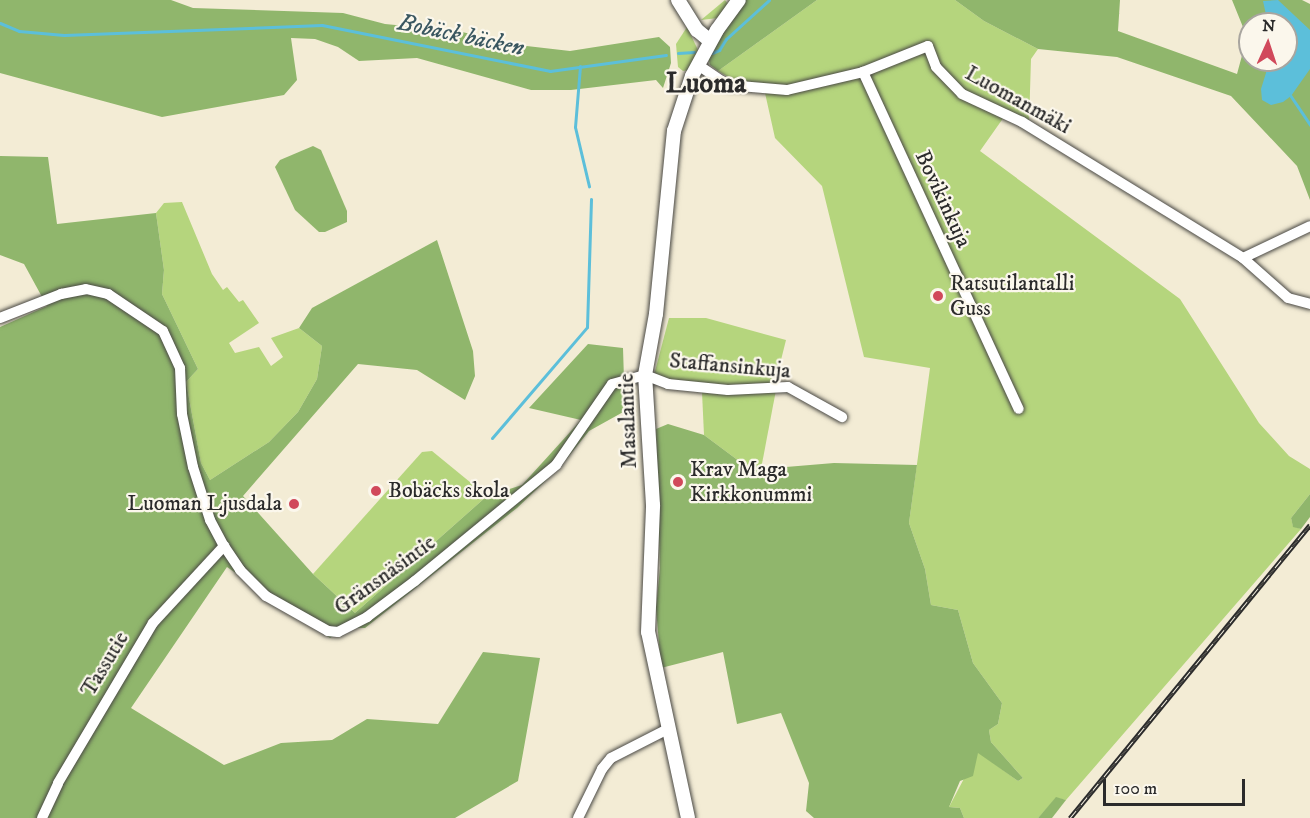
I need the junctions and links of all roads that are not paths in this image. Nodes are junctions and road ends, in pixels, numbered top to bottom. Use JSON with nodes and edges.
{"nodes":[{"id":1,"x":678,"y":0,"type":"edge"},
{"id":2,"x":739,"y":0,"type":"edge"},
{"id":3,"x":710,"y":41,"type":"junction"},
{"id":4,"x":698,"y":65,"type":"junction"},
{"id":5,"x":863,"y":72,"type":"junction"},
{"id":6,"x":1310,"y":226,"type":"edge"},
{"id":7,"x":1243,"y":258,"type":"junction"},
{"id":8,"x":1310,"y":304,"type":"edge"},
{"id":9,"x":0,"y":318,"type":"edge"},
{"id":10,"x":645,"y":375,"type":"junction"},
{"id":11,"x":1019,"y":409,"type":"dead end"},
{"id":12,"x":842,"y":417,"type":"dead end"},
{"id":13,"x":224,"y":546,"type":"junction"},
{"id":14,"x":670,"y":728,"type":"junction"},
{"id":15,"x":42,"y":818,"type":"edge"},
{"id":16,"x":578,"y":818,"type":"edge"},
{"id":17,"x":688,"y":818,"type":"edge"}],
"edges":[{"from":1,"to":3,"type":"street"},
{"from":2,"to":3,"type":"street","name":"Masalantie"},
{"from":3,"to":4,"type":"street","name":"Masalantie"},
{"from":4,"to":5,"type":"street","name":"Luomanmäki"},
{"from":4,"to":10,"type":"street","name":"Masalantie"},
{"from":5,"to":7,"type":"street","name":"Luomanmäki"},
{"from":5,"to":11,"type":"street","name":"Bovikinkuja"},
{"from":6,"to":7,"type":"street"},
{"from":7,"to":8,"type":"street","name":"Luomanmäki"},
{"from":9,"to":13,"type":"street","name":"Gränsnäsintie"},
{"from":10,"to":12,"type":"street","name":"Staffansinkuja"},
{"from":10,"to":13,"type":"street","name":"Gränsnäsintie"},
{"from":10,"to":14,"type":"street","name":"Masalantie"},
{"from":13,"to":15,"type":"street","name":"Tassutie"},
{"from":14,"to":16,"type":"street"},
{"from":14,"to":17,"type":"street","name":"Masalantie"}]}
